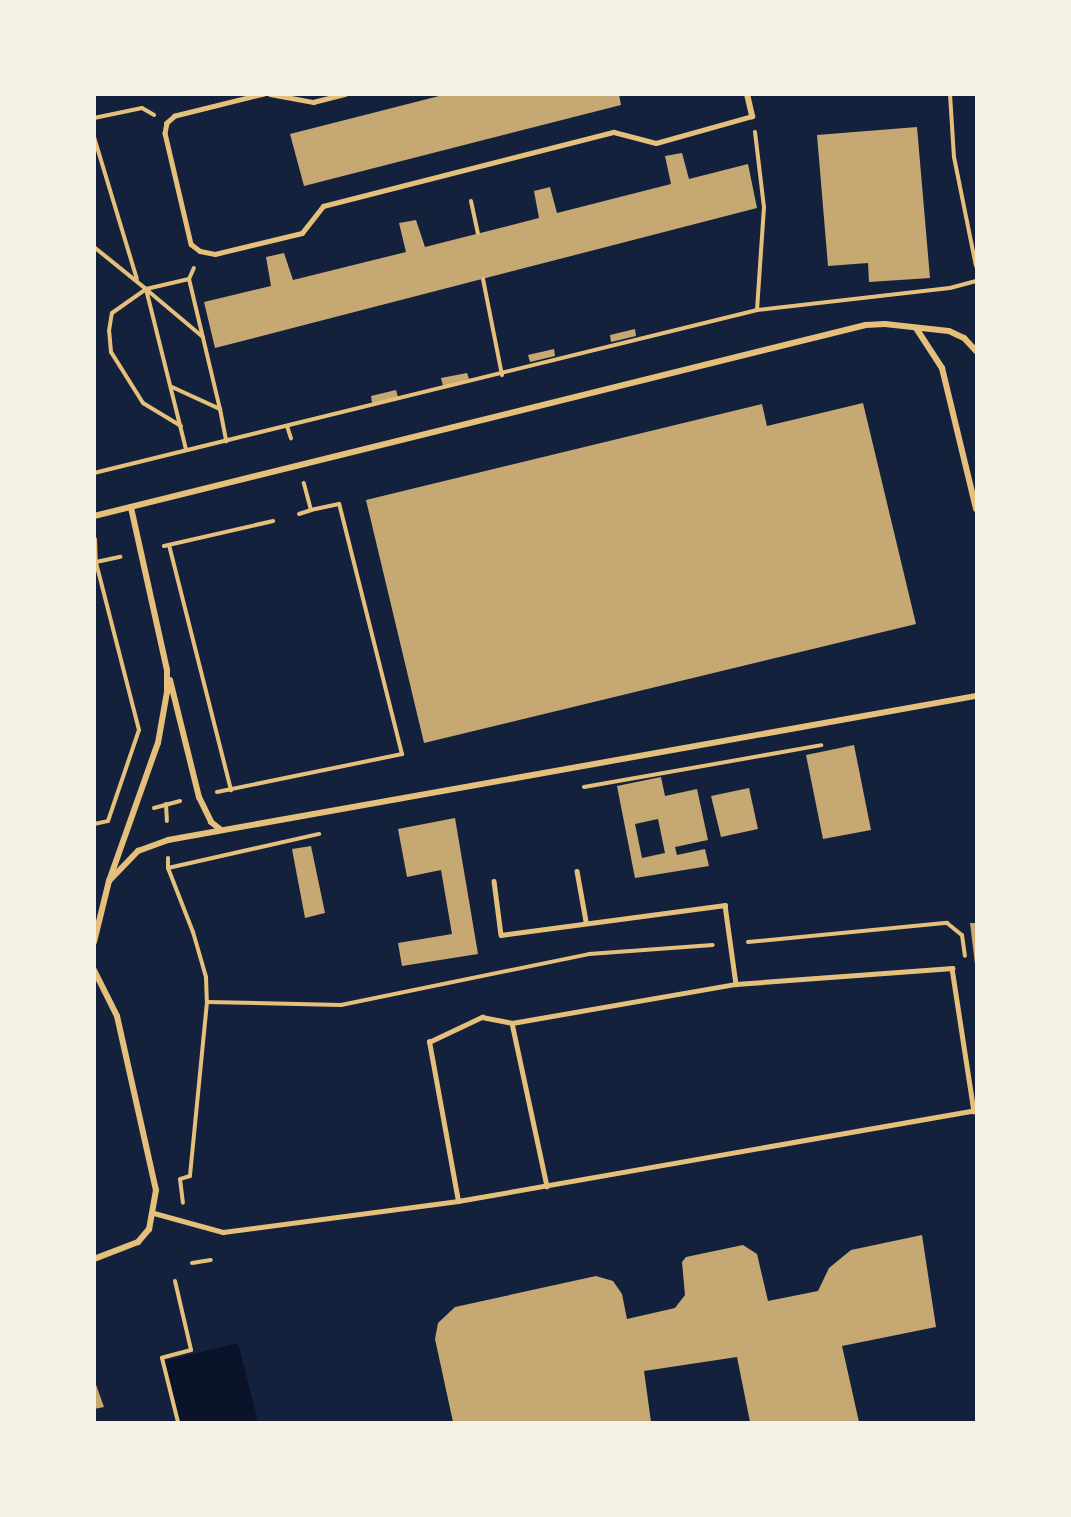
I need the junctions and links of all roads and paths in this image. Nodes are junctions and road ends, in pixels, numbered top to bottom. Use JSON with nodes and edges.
{"nodes":[{"id":1,"x":264,"y":94,"type":"edge"},
{"id":2,"x":270,"y":94,"type":"edge"},
{"id":3,"x":345,"y":94,"type":"edge"},
{"id":4,"x":747,"y":94,"type":"edge"},
{"id":5,"x":950,"y":94,"type":"edge"},
{"id":6,"x":752,"y":116,"type":"junction"},
{"id":7,"x":94,"y":118,"type":"edge"},
{"id":8,"x":167,"y":123,"type":"junction"},
{"id":9,"x":94,"y":136,"type":"edge"},
{"id":10,"x":471,"y":201,"type":"dead end"},
{"id":11,"x":478,"y":233,"type":"dead end"},
{"id":12,"x":94,"y":247,"type":"edge"},
{"id":13,"x":200,"y":251,"type":"junction"},
{"id":14,"x":976,"y":266,"type":"edge"},
{"id":15,"x":189,"y":279,"type":"junction"},
{"id":16,"x":483,"y":279,"type":"dead end"},
{"id":17,"x":137,"y":280,"type":"junction"},
{"id":18,"x":976,"y":281,"type":"edge"},
{"id":19,"x":146,"y":289,"type":"junction"},
{"id":20,"x":757,"y":310,"type":"junction"},
{"id":21,"x":915,"y":328,"type":"junction"},
{"id":22,"x":203,"y":337,"type":"junction"},
{"id":23,"x":976,"y":351,"type":"edge"},
{"id":24,"x":502,"y":375,"type":"junction"},
{"id":25,"x":172,"y":387,"type":"junction"},
{"id":26,"x":220,"y":409,"type":"junction"},
{"id":27,"x":181,"y":426,"type":"junction"},
{"id":28,"x":287,"y":426,"type":"junction"},
{"id":29,"x":291,"y":438,"type":"dead end"},
{"id":30,"x":226,"y":441,"type":"junction"},
{"id":31,"x":186,"y":450,"type":"junction"},
{"id":32,"x":94,"y":473,"type":"edge"},
{"id":33,"x":303,"y":482,"type":"dead end"},
{"id":34,"x":131,"y":507,"type":"junction"},
{"id":35,"x":976,"y":509,"type":"edge"},
{"id":36,"x":312,"y":510,"type":"junction"},
{"id":37,"x":299,"y":514,"type":"dead end"},
{"id":38,"x":94,"y":516,"type":"edge"},
{"id":39,"x":273,"y":520,"type":"dead end"},
{"id":40,"x":95,"y":539,"type":"edge"},
{"id":41,"x":120,"y":557,"type":"dead end"},
{"id":42,"x":95,"y":562,"type":"edge"},
{"id":43,"x":167,"y":670,"type":"junction"},
{"id":44,"x":976,"y":696,"type":"edge"},
{"id":45,"x":826,"y":744,"type":"dead end"},
{"id":46,"x":580,"y":788,"type":"dead end"},
{"id":47,"x":231,"y":790,"type":"junction"},
{"id":48,"x":213,"y":792,"type":"dead end"},
{"id":49,"x":180,"y":801,"type":"dead end"},
{"id":50,"x":166,"y":804,"type":"junction"},
{"id":51,"x":150,"y":809,"type":"dead end"},
{"id":52,"x":167,"y":822,"type":"dead end"},
{"id":53,"x":94,"y":824,"type":"edge"},
{"id":54,"x":220,"y":829,"type":"junction"},
{"id":55,"x":325,"y":833,"type":"dead end"},
{"id":56,"x":168,"y":854,"type":"dead end"},
{"id":57,"x":168,"y":868,"type":"junction"},
{"id":58,"x":577,"y":871,"type":"dead end"},
{"id":59,"x":109,"y":881,"type":"junction"},
{"id":60,"x":494,"y":881,"type":"dead end"},
{"id":61,"x":586,"y":921,"type":"junction"},
{"id":62,"x":94,"y":942,"type":"edge"},
{"id":63,"x":730,"y":944,"type":"junction"},
{"id":64,"x":967,"y":968,"type":"dead end"},
{"id":65,"x":94,"y":970,"type":"edge"},
{"id":66,"x":736,"y":984,"type":"junction"},
{"id":67,"x":207,"y":1002,"type":"junction"},
{"id":68,"x":512,"y":1023,"type":"junction"},
{"id":69,"x":975,"y":1111,"type":"edge"},
{"id":70,"x":547,"y":1186,"type":"junction"},
{"id":71,"x":458,"y":1201,"type":"junction"},
{"id":72,"x":154,"y":1213,"type":"junction"},
{"id":73,"x":187,"y":1224,"type":"junction"},
{"id":74,"x":94,"y":1259,"type":"edge"},
{"id":75,"x":211,"y":1260,"type":"dead end"},
{"id":76,"x":192,"y":1263,"type":"dead end"},
{"id":77,"x":175,"y":1281,"type":"dead end"},
{"id":78,"x":178,"y":1422,"type":"edge"}],
"edges":[{"from":1,"to":8,"type":"lane"},
{"from":2,"to":3,"type":"lane"},
{"from":4,"to":6,"type":"street"},
{"from":5,"to":14,"type":"path"},
{"from":6,"to":13,"type":"lane"},
{"from":6,"to":20,"type":"path"},
{"from":7,"to":8,"type":"path"},
{"from":8,"to":13,"type":"lane"},
{"from":9,"to":17,"type":"path"},
{"from":10,"to":11,"type":"path"},
{"from":12,"to":17,"type":"path"},
{"from":13,"to":15,"type":"path"},
{"from":15,"to":19,"type":"path"},
{"from":15,"to":22,"type":"path"},
{"from":16,"to":24,"type":"path"},
{"from":17,"to":19,"type":"path"},
{"from":18,"to":20,"type":"path"},
{"from":19,"to":22,"type":"path"},
{"from":19,"to":25,"type":"path"},
{"from":19,"to":27,"type":"path"},
{"from":20,"to":24,"type":"path"},
{"from":21,"to":23,"type":"street"},
{"from":21,"to":34,"type":"street"},
{"from":21,"to":35,"type":"street"},
{"from":22,"to":26,"type":"path"},
{"from":24,"to":28,"type":"path"},
{"from":25,"to":26,"type":"path"},
{"from":25,"to":27,"type":"path"},
{"from":26,"to":30,"type":"path"},
{"from":27,"to":31,"type":"path"},
{"from":28,"to":29,"type":"path"},
{"from":28,"to":30,"type":"path"},
{"from":30,"to":31,"type":"path"},
{"from":31,"to":32,"type":"path"},
{"from":33,"to":36,"type":"path"},
{"from":34,"to":38,"type":"street"},
{"from":34,"to":43,"type":"street"},
{"from":36,"to":37,"type":"path"},
{"from":36,"to":47,"type":"path"},
{"from":39,"to":47,"type":"path"},
{"from":40,"to":42,"type":"path"},
{"from":41,"to":42,"type":"path"},
{"from":42,"to":53,"type":"path"},
{"from":43,"to":54,"type":"street"},
{"from":43,"to":59,"type":"street"},
{"from":44,"to":54,"type":"street"},
{"from":45,"to":46,"type":"path"},
{"from":47,"to":48,"type":"path"},
{"from":49,"to":50,"type":"path"},
{"from":50,"to":51,"type":"path"},
{"from":50,"to":52,"type":"path"},
{"from":54,"to":59,"type":"street"},
{"from":55,"to":57,"type":"path"},
{"from":56,"to":57,"type":"path"},
{"from":57,"to":67,"type":"path"},
{"from":58,"to":61,"type":"lane"},
{"from":59,"to":62,"type":"street"},
{"from":60,"to":61,"type":"lane"},
{"from":61,"to":63,"type":"lane"},
{"from":63,"to":64,"type":"path"},
{"from":63,"to":66,"type":"lane"},
{"from":63,"to":67,"type":"path"},
{"from":65,"to":72,"type":"street"},
{"from":66,"to":68,"type":"lane"},
{"from":66,"to":69,"type":"lane"},
{"from":67,"to":73,"type":"path"},
{"from":68,"to":70,"type":"lane"},
{"from":68,"to":71,"type":"lane"},
{"from":69,"to":70,"type":"lane"},
{"from":70,"to":71,"type":"lane"},
{"from":71,"to":73,"type":"lane"},
{"from":72,"to":73,"type":"lane"},
{"from":72,"to":74,"type":"street"},
{"from":75,"to":76,"type":"path"},
{"from":77,"to":78,"type":"path"}]}
